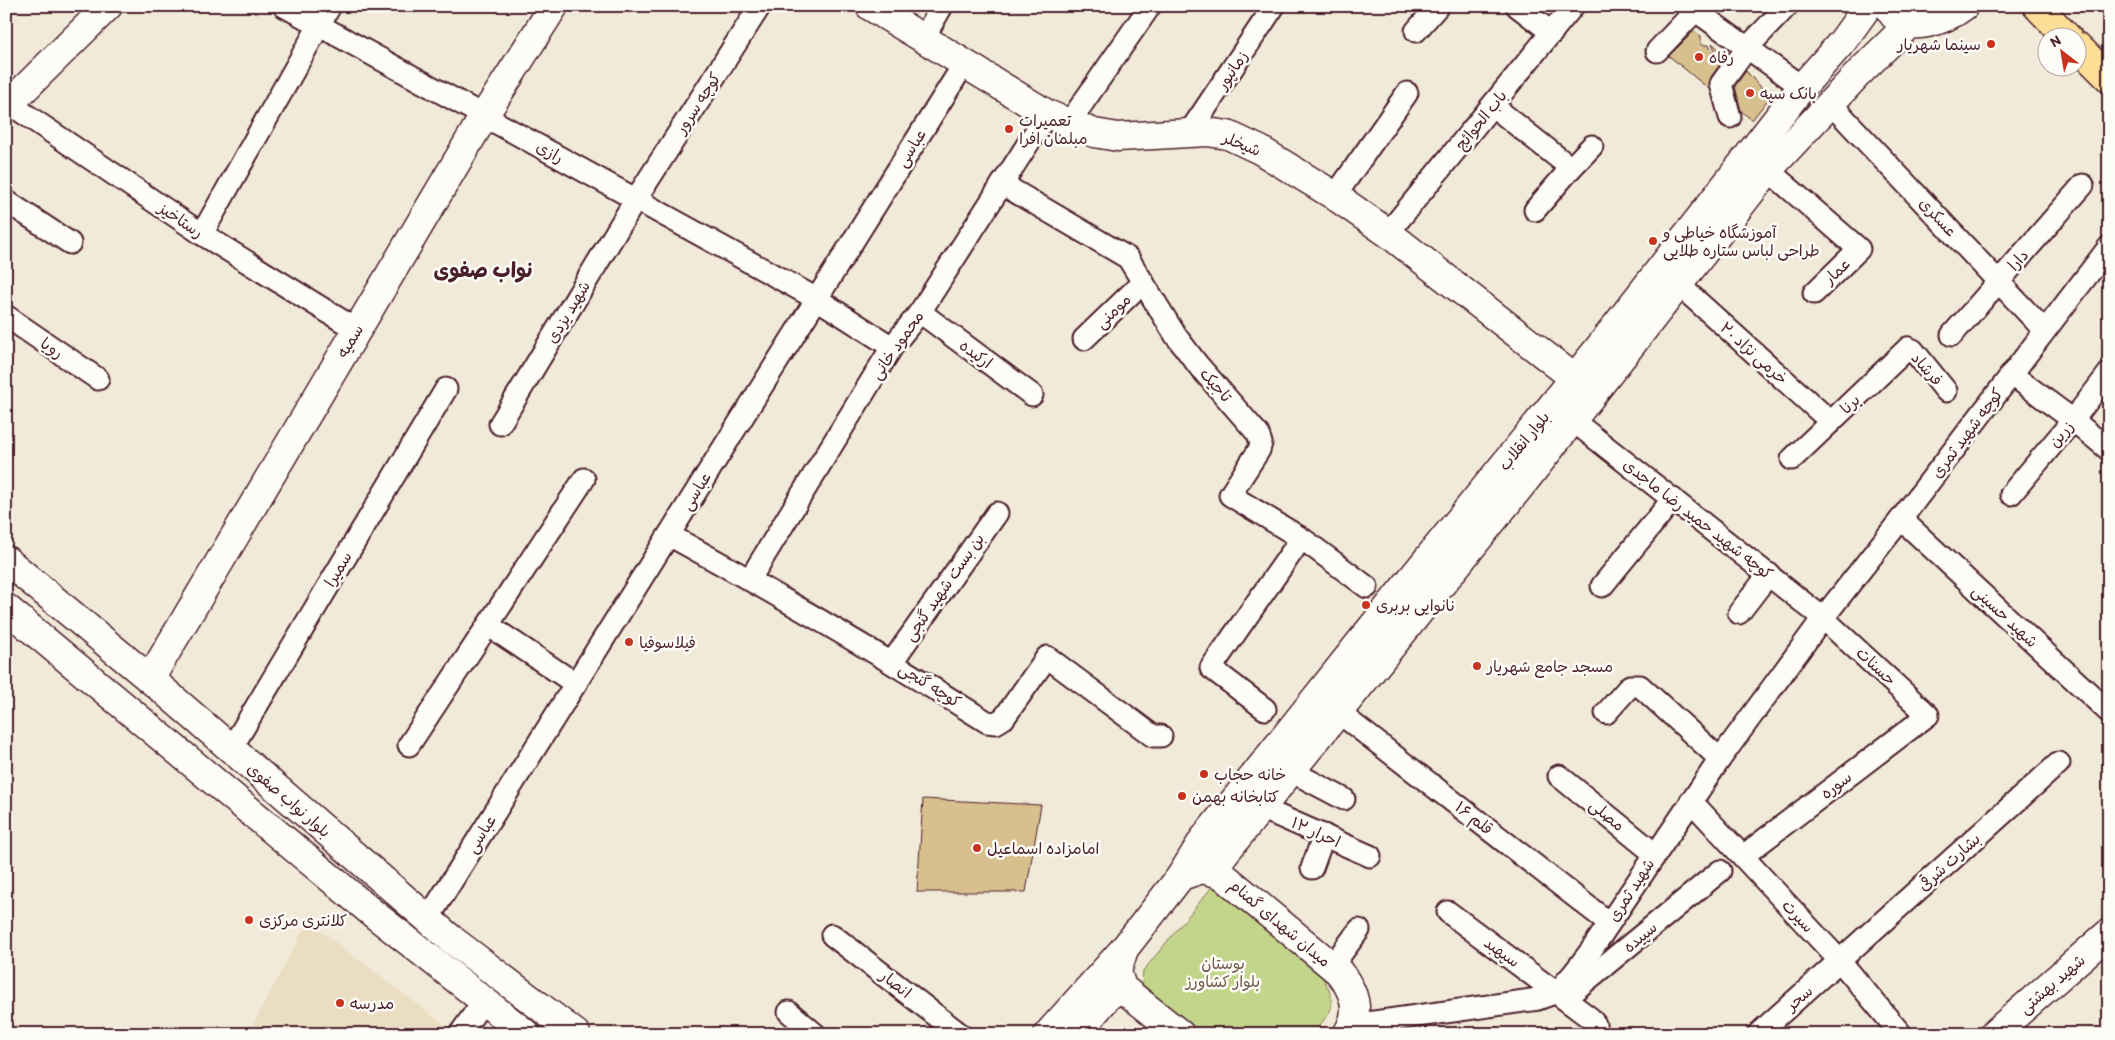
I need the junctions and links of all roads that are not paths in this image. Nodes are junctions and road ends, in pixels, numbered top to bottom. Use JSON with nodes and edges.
{"nodes":[{"id":1,"x":108,"y":6,"type":"edge"},
{"id":2,"x":284,"y":6,"type":"edge"},
{"id":3,"x":330,"y":6,"type":"edge"},
{"id":4,"x":554,"y":6,"type":"edge"},
{"id":5,"x":760,"y":6,"type":"edge"},
{"id":6,"x":870,"y":6,"type":"edge"},
{"id":7,"x":942,"y":6,"type":"edge"},
{"id":8,"x":1150,"y":6,"type":"edge"},
{"id":9,"x":1274,"y":6,"type":"edge"},
{"id":10,"x":1438,"y":6,"type":"edge"},
{"id":11,"x":1517,"y":6,"type":"edge"},
{"id":12,"x":1574,"y":6,"type":"edge"},
{"id":13,"x":1787,"y":6,"type":"edge"},
{"id":14,"x":1868,"y":6,"type":"edge"},
{"id":15,"x":1888,"y":6,"type":"edge"},
{"id":16,"x":1964,"y":6,"type":"edge"},
{"id":17,"x":2040,"y":7,"type":"edge"},
{"id":18,"x":1692,"y":9,"type":"edge"},
{"id":19,"x":1910,"y":23,"type":"junction"},
{"id":20,"x":318,"y":25,"type":"junction"},
{"id":21,"x":2059,"y":28,"type":"edge"},
{"id":22,"x":1416,"y":31,"type":"dead end"},
{"id":23,"x":1552,"y":33,"type":"junction"},
{"id":24,"x":923,"y":39,"type":"junction"},
{"id":25,"x":1747,"y":48,"type":"junction"},
{"id":26,"x":1657,"y":51,"type":"dead end"},
{"id":27,"x":2088,"y":57,"type":"edge"},
{"id":28,"x":964,"y":64,"type":"junction"},
{"id":29,"x":2109,"y":78,"type":"edge"},
{"id":30,"x":1802,"y":87,"type":"junction"},
{"id":31,"x":1406,"y":93,"type":"dead end"},
{"id":32,"x":1831,"y":104,"type":"junction"},
{"id":33,"x":8,"y":105,"type":"edge"},
{"id":34,"x":1494,"y":106,"type":"junction"},
{"id":35,"x":484,"y":116,"type":"junction"},
{"id":36,"x":1058,"y":118,"type":"junction"},
{"id":37,"x":1730,"y":118,"type":"dead end"},
{"id":38,"x":1189,"y":133,"type":"junction"},
{"id":39,"x":1592,"y":146,"type":"dead end"},
{"id":40,"x":1571,"y":168,"type":"junction"},
{"id":41,"x":1768,"y":170,"type":"junction"},
{"id":42,"x":1002,"y":184,"type":"junction"},
{"id":43,"x":2084,"y":186,"type":"dead end"},
{"id":44,"x":1335,"y":196,"type":"junction"},
{"id":45,"x":636,"y":199,"type":"junction"},
{"id":46,"x":6,"y":201,"type":"edge"},
{"id":47,"x":1536,"y":210,"type":"dead end"},
{"id":48,"x":1388,"y":233,"type":"junction"},
{"id":49,"x":202,"y":234,"type":"junction"},
{"id":50,"x":70,"y":243,"type":"dead end"},
{"id":51,"x":2109,"y":247,"type":"edge"},
{"id":52,"x":1142,"y":282,"type":"junction"},
{"id":53,"x":1999,"y":282,"type":"junction"},
{"id":54,"x":1678,"y":284,"type":"junction"},
{"id":55,"x":1814,"y":293,"type":"dead end"},
{"id":56,"x":817,"y":299,"type":"junction"},
{"id":57,"x":920,"y":312,"type":"junction"},
{"id":58,"x":6,"y":316,"type":"edge"},
{"id":59,"x":357,"y":330,"type":"junction"},
{"id":60,"x":2044,"y":330,"type":"junction"},
{"id":61,"x":1952,"y":335,"type":"dead end"},
{"id":62,"x":1084,"y":339,"type":"dead end"},
{"id":63,"x":892,"y":347,"type":"junction"},
{"id":64,"x":1908,"y":348,"type":"joint"},
{"id":65,"x":2109,"y":372,"type":"edge"},
{"id":66,"x":2011,"y":374,"type":"junction"},
{"id":67,"x":1574,"y":378,"type":"junction"},
{"id":68,"x":98,"y":379,"type":"dead end"},
{"id":69,"x":446,"y":389,"type":"dead end"},
{"id":70,"x":1946,"y":391,"type":"dead end"},
{"id":71,"x":1032,"y":395,"type":"dead end"},
{"id":72,"x":1572,"y":420,"type":"junction"},
{"id":73,"x":2073,"y":420,"type":"junction"},
{"id":74,"x":1831,"y":422,"type":"junction"},
{"id":75,"x":500,"y":424,"type":"dead end"},
{"id":76,"x":2109,"y":450,"type":"edge"},
{"id":77,"x":1792,"y":460,"type":"dead end"},
{"id":78,"x":584,"y":479,"type":"dead end"},
{"id":79,"x":2011,"y":494,"type":"dead end"},
{"id":80,"x":1672,"y":499,"type":"junction"},
{"id":81,"x":997,"y":513,"type":"dead end"},
{"id":82,"x":1901,"y":519,"type":"junction"},
{"id":83,"x":669,"y":535,"type":"junction"},
{"id":84,"x":1301,"y":539,"type":"junction"},
{"id":85,"x":6,"y":560,"type":"edge"},
{"id":86,"x":1425,"y":562,"type":"junction"},
{"id":87,"x":1769,"y":574,"type":"junction"},
{"id":88,"x":1447,"y":578,"type":"junction"},
{"id":89,"x":750,"y":579,"type":"junction"},
{"id":90,"x":1602,"y":586,"type":"dead end"},
{"id":91,"x":1367,"y":587,"type":"dead end"},
{"id":92,"x":6,"y":608,"type":"edge"},
{"id":93,"x":1739,"y":613,"type":"dead end"},
{"id":94,"x":1823,"y":618,"type":"junction"},
{"id":95,"x":488,"y":625,"type":"junction"},
{"id":96,"x":892,"y":662,"type":"junction"},
{"id":97,"x":150,"y":679,"type":"junction"},
{"id":98,"x":576,"y":684,"type":"junction"},
{"id":99,"x":1265,"y":709,"type":"dead end"},
{"id":100,"x":1338,"y":712,"type":"junction"},
{"id":101,"x":2109,"y":712,"type":"edge"},
{"id":102,"x":1606,"y":714,"type":"dead end"},
{"id":103,"x":1928,"y":715,"type":"joint"},
{"id":104,"x":1161,"y":736,"type":"dead end"},
{"id":105,"x":409,"y":745,"type":"dead end"},
{"id":106,"x":231,"y":749,"type":"junction"},
{"id":107,"x":1720,"y":759,"type":"junction"},
{"id":108,"x":2059,"y":763,"type":"dead end"},
{"id":109,"x":1291,"y":771,"type":"junction"},
{"id":110,"x":1559,"y":776,"type":"dead end"},
{"id":111,"x":1344,"y":798,"type":"dead end"},
{"id":112,"x":1691,"y":801,"type":"junction"},
{"id":113,"x":1262,"y":808,"type":"junction"},
{"id":114,"x":1324,"y":835,"type":"junction"},
{"id":115,"x":1655,"y":854,"type":"junction"},
{"id":116,"x":1370,"y":856,"type":"dead end"},
{"id":117,"x":1743,"y":856,"type":"junction"},
{"id":118,"x":1312,"y":868,"type":"dead end"},
{"id":119,"x":1720,"y":871,"type":"dead end"},
{"id":120,"x":1221,"y":874,"type":"junction"},
{"id":121,"x":1181,"y":876,"type":"junction"},
{"id":122,"x":1448,"y":912,"type":"dead end"},
{"id":123,"x":428,"y":919,"type":"junction"},
{"id":124,"x":1609,"y":923,"type":"junction"},
{"id":125,"x":1359,"y":930,"type":"dead end"},
{"id":126,"x":2109,"y":933,"type":"edge"},
{"id":127,"x":832,"y":935,"type":"dead end"},
{"id":128,"x":1124,"y":949,"type":"junction"},
{"id":129,"x":1840,"y":961,"type":"junction"},
{"id":130,"x":1332,"y":966,"type":"junction"},
{"id":131,"x":1122,"y":988,"type":"junction"},
{"id":132,"x":1556,"y":992,"type":"junction"},
{"id":133,"x":484,"y":1000,"type":"junction"},
{"id":134,"x":789,"y":1012,"type":"dead end"},
{"id":135,"x":1356,"y":1031,"type":"edge"},
{"id":136,"x":460,"y":1034,"type":"edge"},
{"id":137,"x":526,"y":1034,"type":"edge"},
{"id":138,"x":576,"y":1034,"type":"edge"},
{"id":139,"x":815,"y":1034,"type":"edge"},
{"id":140,"x":960,"y":1034,"type":"edge"},
{"id":141,"x":1048,"y":1034,"type":"edge"},
{"id":142,"x":1076,"y":1034,"type":"edge"},
{"id":143,"x":1180,"y":1034,"type":"edge"},
{"id":144,"x":1596,"y":1034,"type":"edge"},
{"id":145,"x":1758,"y":1034,"type":"edge"},
{"id":146,"x":1902,"y":1034,"type":"edge"},
{"id":147,"x":1994,"y":1034,"type":"edge"}],
"edges":[{"from":1,"to":33,"type":"street"},
{"from":2,"to":20,"type":"street","name":"رازی"},
{"from":3,"to":20,"type":"street"},
{"from":4,"to":35,"type":"street","name":"سمیه"},
{"from":5,"to":45,"type":"street","name":"کوچه سرور"},
{"from":6,"to":24,"type":"street","name":"شیخلر"},
{"from":7,"to":24,"type":"street"},
{"from":8,"to":36,"type":"street","name":"محمود خانی"},
{"from":9,"to":38,"type":"street","name":"زمانپور"},
{"from":10,"to":22,"type":"street"},
{"from":11,"to":23,"type":"street"},
{"from":12,"to":23,"type":"street","name":"باب الحوائج"},
{"from":13,"to":25,"type":"street"},
{"from":14,"to":30,"type":"street","name":"بلوار انقلاب"},
{"from":15,"to":19,"type":"street"},
{"from":16,"to":19,"type":"street"},
{"from":17,"to":21,"type":"main road"},
{"from":18,"to":25,"type":"street"},
{"from":18,"to":26,"type":"street"},
{"from":19,"to":32,"type":"street","name":"بلوار انقلاب"},
{"from":20,"to":35,"type":"street","name":"رازی"},
{"from":20,"to":49,"type":"street"},
{"from":23,"to":34,"type":"street","name":"باب الحوائج"},
{"from":24,"to":28,"type":"street","name":"شیخلر"},
{"from":25,"to":30,"type":"street"},
{"from":25,"to":37,"type":"street"},
{"from":27,"to":29,"type":"main road"},
{"from":28,"to":36,"type":"street","name":"شیخلر"},
{"from":28,"to":56,"type":"street","name":"عباسی"},
{"from":30,"to":67,"type":"street","name":"بلوار انقلاب"},
{"from":31,"to":44,"type":"street"},
{"from":32,"to":41,"type":"street","name":"بلوار انقلاب"},
{"from":32,"to":53,"type":"street","name":"عسکری"},
{"from":33,"to":49,"type":"street","name":"رستاخیز"},
{"from":34,"to":40,"type":"street"},
{"from":34,"to":48,"type":"street","name":"باب الحوائج"},
{"from":35,"to":45,"type":"street","name":"رازی"},
{"from":35,"to":59,"type":"street","name":"سمیه"},
{"from":36,"to":38,"type":"street","name":"شیخلر"},
{"from":36,"to":42,"type":"street","name":"محمود خانی"},
{"from":38,"to":44,"type":"street","name":"شیخلر"},
{"from":39,"to":40,"type":"street"},
{"from":40,"to":47,"type":"street"},
{"from":41,"to":54,"type":"street","name":"بلوار انقلاب"},
{"from":41,"to":55,"type":"street","name":"عمار"},
{"from":42,"to":52,"type":"street","name":"تاجیک"},
{"from":42,"to":57,"type":"street","name":"محمود خانی"},
{"from":43,"to":53,"type":"street","name":"دارا"},
{"from":44,"to":48,"type":"street","name":"شیخلر"},
{"from":45,"to":56,"type":"street","name":"رازی"},
{"from":45,"to":75,"type":"street","name":"شهید یزدی"},
{"from":46,"to":50,"type":"street"},
{"from":48,"to":67,"type":"street","name":"شیخلر"},
{"from":49,"to":59,"type":"street","name":"رستاخیز"},
{"from":51,"to":60,"type":"street","name":"کوچه شهید ثمری"},
{"from":52,"to":62,"type":"street","name":"مومنی"},
{"from":52,"to":84,"type":"street","name":"تاجیک"},
{"from":53,"to":60,"type":"street","name":"عسکری"},
{"from":53,"to":61,"type":"street","name":"دارا"},
{"from":54,"to":72,"type":"street","name":"بلوار انقلاب"},
{"from":54,"to":74,"type":"street","name":"خرمی نژاد ۲۰"},
{"from":56,"to":63,"type":"street","name":"رازی"},
{"from":56,"to":83,"type":"street","name":"عباسی"},
{"from":57,"to":63,"type":"street","name":"محمود خانی"},
{"from":57,"to":71,"type":"street","name":"ارکیده"},
{"from":58,"to":68,"type":"street","name":"رویا"},
{"from":59,"to":97,"type":"street","name":"سمیه"},
{"from":60,"to":66,"type":"street","name":"کوچه شهید ثمری"},
{"from":63,"to":89,"type":"street","name":"محمود خانی"},
{"from":64,"to":70,"type":"street","name":"فرشاد"},
{"from":64,"to":74,"type":"street","name":"برنا"},
{"from":65,"to":73,"type":"street","name":"زرین"},
{"from":66,"to":73,"type":"street"},
{"from":66,"to":82,"type":"street","name":"کوچه شهید ثمری"},
{"from":67,"to":86,"type":"street","name":"بلوار انقلاب"},
{"from":69,"to":106,"type":"street","name":"سمیرا"},
{"from":72,"to":80,"type":"street","name":"کوچه شهید حمید رضا ماجدی"},
{"from":72,"to":88,"type":"street","name":"بلوار انقلاب"},
{"from":73,"to":76,"type":"street"},
{"from":73,"to":79,"type":"street","name":"زرین"},
{"from":74,"to":77,"type":"street","name":"برنا"},
{"from":78,"to":95,"type":"street"},
{"from":80,"to":87,"type":"street","name":"کوچه شهید حمید رضا ماجدی"},
{"from":80,"to":90,"type":"street"},
{"from":81,"to":96,"type":"street","name":"بن بست شهید گنجی"},
{"from":82,"to":94,"type":"street","name":"کوچه شهید ثمری"},
{"from":82,"to":101,"type":"street","name":"شهید حسینی"},
{"from":83,"to":89,"type":"street","name":"کوچه گنجی"},
{"from":83,"to":98,"type":"street","name":"عباسی"},
{"from":84,"to":91,"type":"street","name":"تاجیک"},
{"from":84,"to":99,"type":"street"},
{"from":85,"to":97,"type":"street","name":"بلوار نواب صفوی"},
{"from":86,"to":88,"type":"street"},
{"from":86,"to":121,"type":"street","name":"بلوار انقلاب"},
{"from":87,"to":93,"type":"street"},
{"from":87,"to":94,"type":"street","name":"کوچه شهید حمید رضا ماجدی"},
{"from":88,"to":100,"type":"street","name":"بلوار انقلاب"},
{"from":89,"to":96,"type":"street","name":"کوچه گنجی"},
{"from":92,"to":133,"type":"street","name":"بلوار نواب صفوی"},
{"from":94,"to":103,"type":"street","name":"حسنات"},
{"from":94,"to":107,"type":"street","name":"شهید ثمری"},
{"from":95,"to":98,"type":"street"},
{"from":95,"to":105,"type":"street"},
{"from":96,"to":104,"type":"street","name":"کوچه گنجی"},
{"from":97,"to":106,"type":"street","name":"بلوار نواب صفوی"},
{"from":98,"to":123,"type":"street","name":"عباسی"},
{"from":100,"to":109,"type":"street","name":"بلوار انقلاب"},
{"from":100,"to":124,"type":"street","name":"قلم ۱۶"},
{"from":102,"to":107,"type":"street"},
{"from":103,"to":117,"type":"street","name":"سوره"},
{"from":106,"to":123,"type":"street","name":"بلوار نواب صفوی"},
{"from":107,"to":112,"type":"street","name":"شهید ثمری"},
{"from":108,"to":129,"type":"street","name":"بشارت شرقی"},
{"from":109,"to":111,"type":"street"},
{"from":109,"to":113,"type":"street","name":"بلوار انقلاب"},
{"from":110,"to":115,"type":"street","name":"مصلی"},
{"from":112,"to":115,"type":"street","name":"شهید ثمری"},
{"from":112,"to":117,"type":"street","name":"سیرت"},
{"from":113,"to":114,"type":"street","name":"احرار ۱۲"},
{"from":113,"to":120,"type":"street","name":"بلوار انقلاب"},
{"from":114,"to":116,"type":"street","name":"احرار ۱۲"},
{"from":114,"to":118,"type":"street"},
{"from":115,"to":124,"type":"street","name":"شهید ثمری"},
{"from":117,"to":129,"type":"street","name":"سیرت"},
{"from":119,"to":132,"type":"street","name":"سپیده"},
{"from":120,"to":121,"type":"street","name":"میدان شهدای گمنام"},
{"from":120,"to":130,"type":"street","name":"میدان شهدای گمنام"},
{"from":121,"to":128,"type":"street"},
{"from":122,"to":132,"type":"street","name":"سپهبد"},
{"from":123,"to":138,"type":"street","name":"بلوار نواب صفوی"},
{"from":124,"to":132,"type":"street","name":"شهید ثمری"},
{"from":125,"to":130,"type":"street"},
{"from":126,"to":147,"type":"street","name":"شهید بهشتی"},
{"from":127,"to":140,"type":"street","name":"انصار"},
{"from":128,"to":131,"type":"street"},
{"from":128,"to":141,"type":"street"},
{"from":129,"to":145,"type":"street","name":"سحر"},
{"from":129,"to":146,"type":"street","name":"سیرت"},
{"from":130,"to":135,"type":"street","name":"میدان شهدای گمنام"},
{"from":131,"to":142,"type":"street"},
{"from":131,"to":143,"type":"street"},
{"from":132,"to":135,"type":"street","name":"شهید ثمری"},
{"from":132,"to":144,"type":"street","name":"سپهبد"},
{"from":133,"to":136,"type":"street"},
{"from":133,"to":137,"type":"street","name":"بلوار نواب صفوی"},
{"from":134,"to":139,"type":"street"}]}
